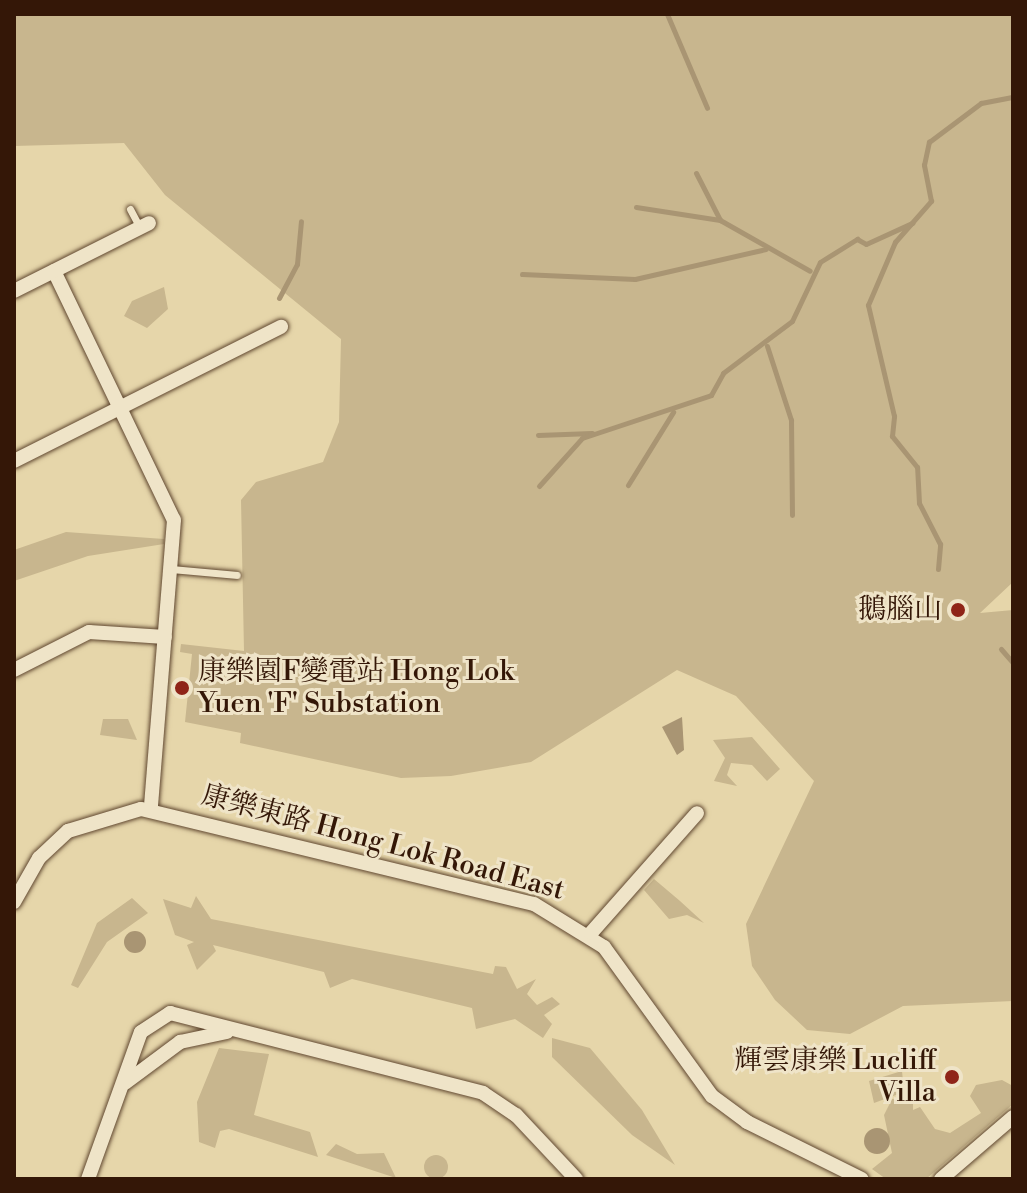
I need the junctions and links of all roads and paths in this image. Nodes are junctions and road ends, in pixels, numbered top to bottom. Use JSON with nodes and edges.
{"nodes":[{"id":1,"x":130,"y":209,"type":"dead end"},
{"id":2,"x":144,"y":225,"type":"joint"},
{"id":3,"x":54,"y":271,"type":"junction"},
{"id":4,"x":14,"y":291,"type":"edge"},
{"id":5,"x":281,"y":327,"type":"dead end"},
{"id":6,"x":123,"y":407,"type":"junction"},
{"id":7,"x":14,"y":461,"type":"edge"},
{"id":8,"x":172,"y":569,"type":"junction"},
{"id":9,"x":237,"y":575,"type":"dead end"},
{"id":10,"x":165,"y":637,"type":"junction"},
{"id":11,"x":14,"y":670,"type":"edge"},
{"id":12,"x":151,"y":809,"type":"junction"},
{"id":13,"x":697,"y":813,"type":"dead end"},
{"id":14,"x":14,"y":902,"type":"edge"},
{"id":15,"x":591,"y":933,"type":"junction"},
{"id":16,"x":227,"y":1032,"type":"junction"},
{"id":17,"x":125,"y":1083,"type":"junction"},
{"id":18,"x":1013,"y":1117,"type":"edge"},
{"id":19,"x":569,"y":1177,"type":"edge"},
{"id":20,"x":88,"y":1179,"type":"edge"},
{"id":21,"x":862,"y":1179,"type":"edge"},
{"id":22,"x":941,"y":1179,"type":"edge"}],
"edges":[{"from":1,"to":2,"type":"lane"},
{"from":2,"to":3,"type":"street"},
{"from":3,"to":4,"type":"street"},
{"from":3,"to":6,"type":"street"},
{"from":5,"to":6,"type":"street"},
{"from":6,"to":7,"type":"street"},
{"from":6,"to":8,"type":"street"},
{"from":8,"to":9,"type":"lane"},
{"from":8,"to":10,"type":"street"},
{"from":10,"to":11,"type":"street"},
{"from":10,"to":12,"type":"street"},
{"from":12,"to":14,"type":"street","name":"康樂東路 Hong Lok Road East"},
{"from":12,"to":15,"type":"street","name":"康樂東路 Hong Lok Road East"},
{"from":13,"to":15,"type":"street"},
{"from":15,"to":21,"type":"street","name":"康樂東路 Hong Lok Road East"},
{"from":16,"to":17,"type":"street"},
{"from":16,"to":17,"type":"street"},
{"from":16,"to":19,"type":"street"},
{"from":17,"to":20,"type":"street"},
{"from":18,"to":22,"type":"street"}]}
